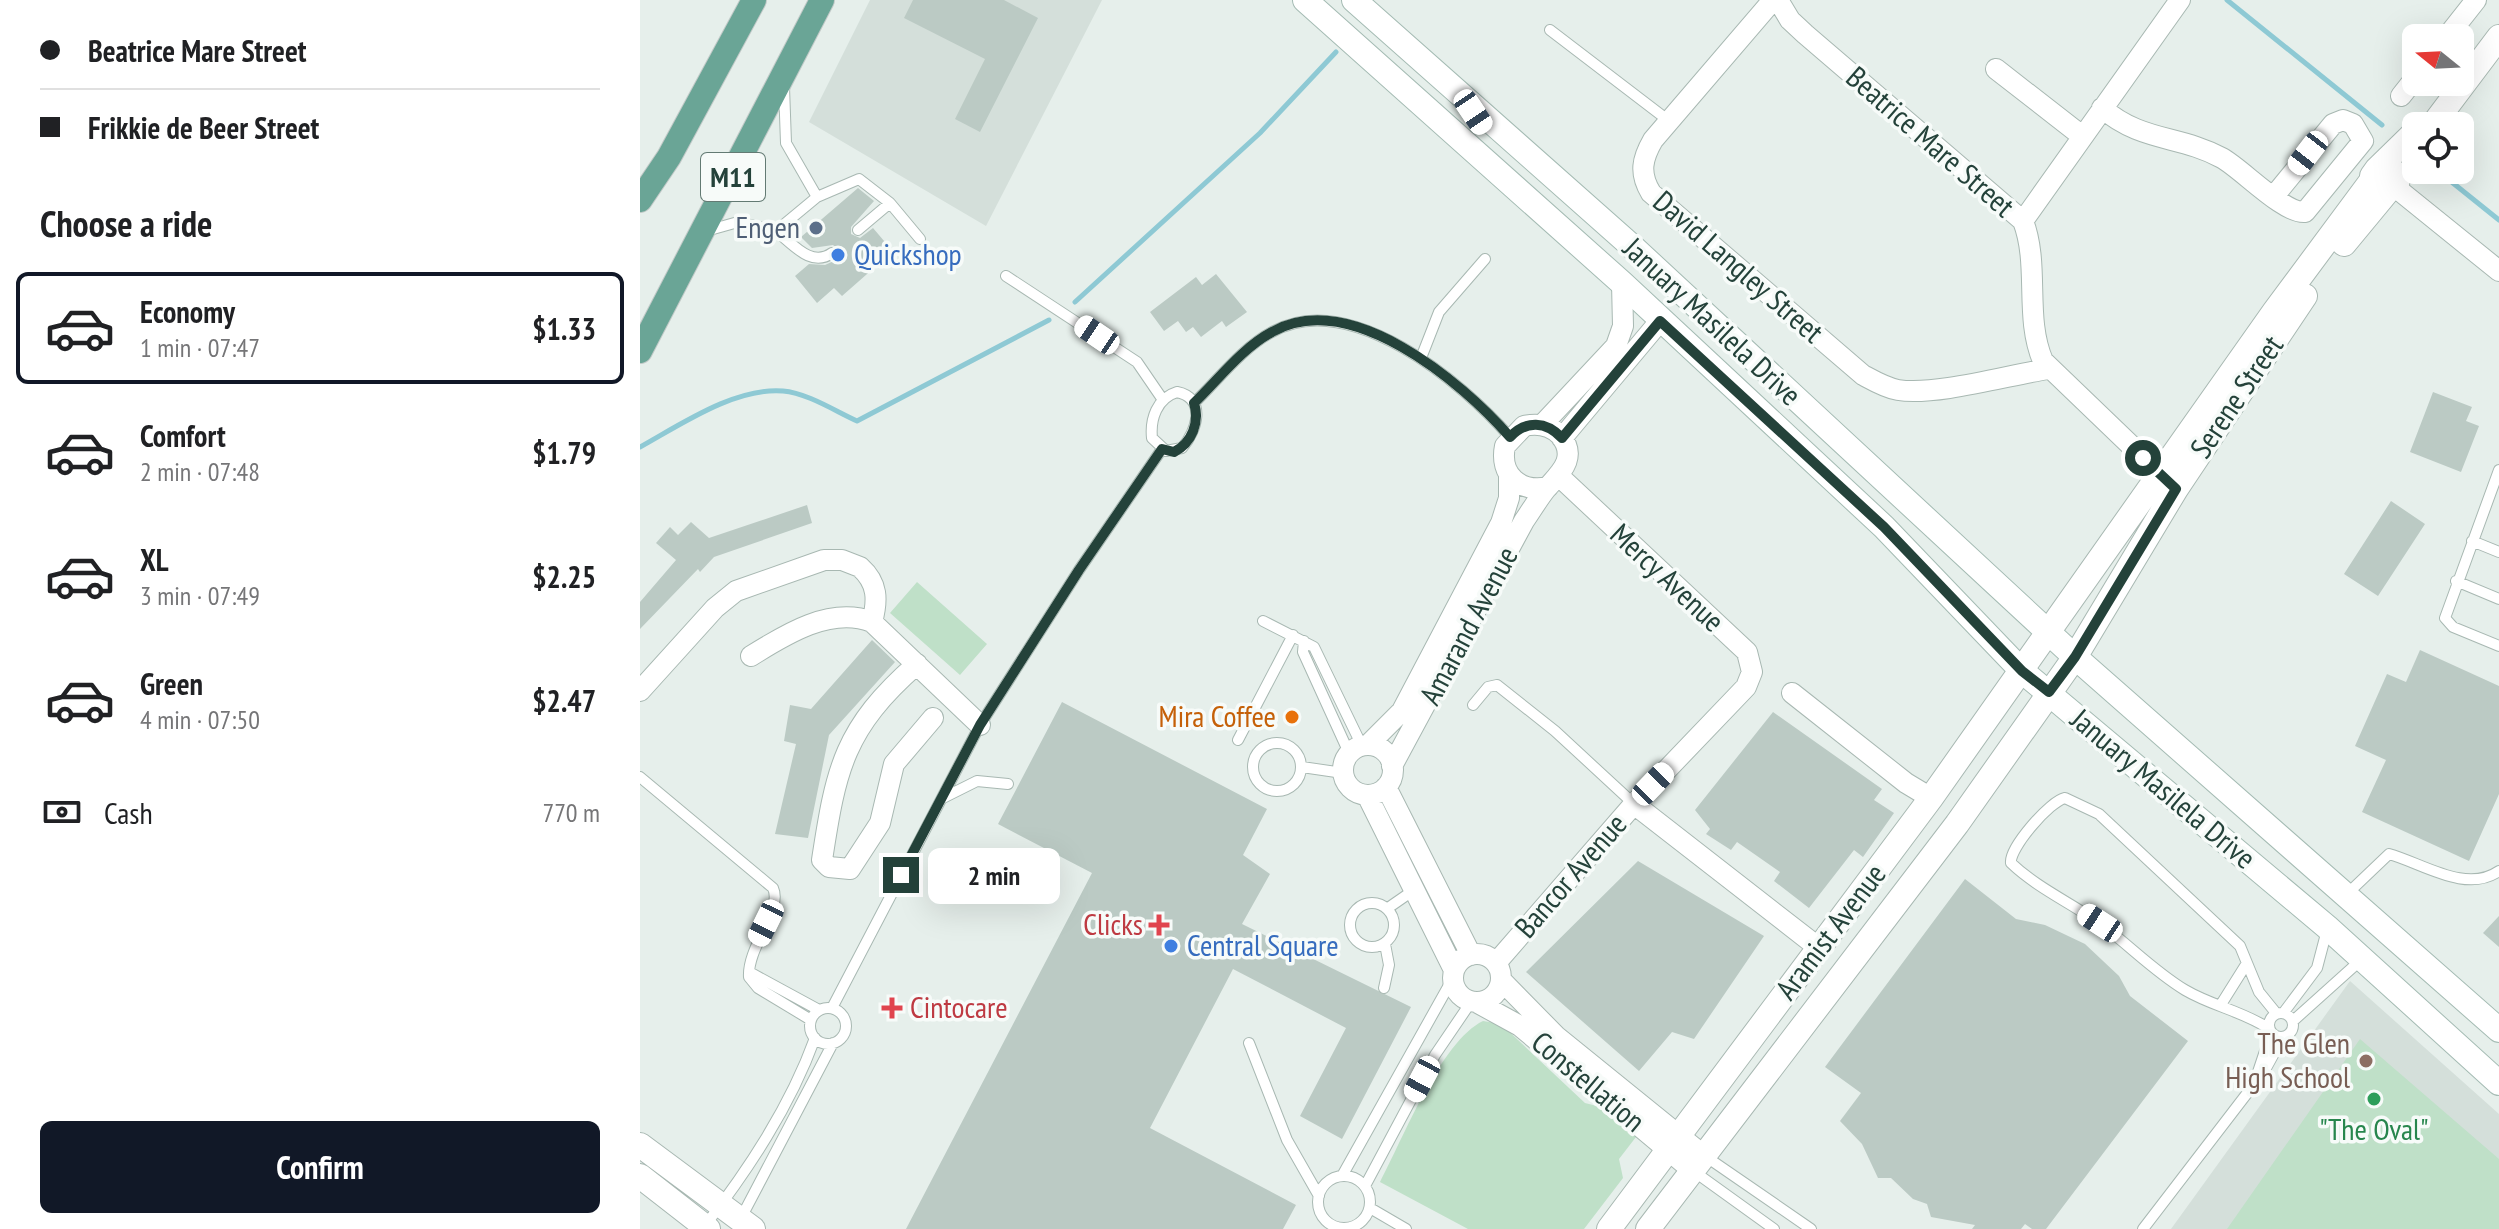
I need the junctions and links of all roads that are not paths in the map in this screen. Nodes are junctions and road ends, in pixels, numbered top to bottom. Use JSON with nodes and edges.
{"nodes":[{"id":1,"x":754,"y":0,"type":"edge"},
{"id":2,"x":822,"y":0,"type":"edge"},
{"id":3,"x":1305,"y":0,"type":"edge"},
{"id":4,"x":1776,"y":0,"type":"edge"},
{"id":5,"x":2180,"y":0,"type":"edge"},
{"id":6,"x":2476,"y":0,"type":"edge"},
{"id":7,"x":1359,"y":2,"type":"edge"},
{"id":8,"x":2457,"y":24,"type":"edge"},
{"id":9,"x":1550,"y":30,"type":"dead end"},
{"id":10,"x":2499,"y":37,"type":"edge"},
{"id":11,"x":1996,"y":69,"type":"dead end"},
{"id":12,"x":2474,"y":69,"type":"edge"},
{"id":13,"x":784,"y":77,"type":"junction"},
{"id":14,"x":1462,"y":96,"type":"junction"},
{"id":15,"x":2451,"y":96,"type":"edge"},
{"id":16,"x":2102,"y":108,"type":"junction"},
{"id":17,"x":2435,"y":112,"type":"edge"},
{"id":18,"x":1669,"y":121,"type":"junction"},
{"id":19,"x":2082,"y":136,"type":"junction"},
{"id":20,"x":2402,"y":154,"type":"edge"},
{"id":21,"x":2402,"y":163,"type":"edge"},
{"id":22,"x":2386,"y":180,"type":"junction"},
{"id":23,"x":642,"y":191,"type":"edge"},
{"id":24,"x":2274,"y":196,"type":"junction"},
{"id":25,"x":817,"y":197,"type":"junction"},
{"id":26,"x":890,"y":203,"type":"junction"},
{"id":27,"x":2023,"y":221,"type":"junction"},
{"id":28,"x":858,"y":230,"type":"dead end"},
{"id":29,"x":704,"y":231,"type":"junction"},
{"id":30,"x":776,"y":231,"type":"junction"},
{"id":31,"x":920,"y":239,"type":"dead end"},
{"id":32,"x":832,"y":253,"type":"dead end"},
{"id":33,"x":1485,"y":259,"type":"dead end"},
{"id":34,"x":2499,"y":271,"type":"edge"},
{"id":35,"x":1006,"y":276,"type":"dead end"},
{"id":36,"x":1622,"y":283,"type":"junction"},
{"id":37,"x":1660,"y":321,"type":"junction"},
{"id":38,"x":640,"y":351,"type":"edge"},
{"id":39,"x":1421,"y":358,"type":"junction"},
{"id":40,"x":2048,"y":369,"type":"junction"},
{"id":41,"x":1163,"y":400,"type":"junction"},
{"id":42,"x":1194,"y":403,"type":"junction"},
{"id":43,"x":1542,"y":425,"type":"junction"},
{"id":44,"x":1510,"y":437,"type":"junction"},
{"id":45,"x":1562,"y":438,"type":"junction"},
{"id":46,"x":1162,"y":449,"type":"junction"},
{"id":47,"x":2499,"y":470,"type":"edge"},
{"id":48,"x":1509,"y":475,"type":"junction"},
{"id":49,"x":1554,"y":482,"type":"junction"},
{"id":50,"x":2168,"y":482,"type":"junction"},
{"id":51,"x":2488,"y":499,"type":"junction"},
{"id":52,"x":2499,"y":503,"type":"edge"},
{"id":53,"x":2472,"y":541,"type":"junction"},
{"id":54,"x":2499,"y":552,"type":"edge"},
{"id":55,"x":2456,"y":581,"type":"junction"},
{"id":56,"x":2499,"y":599,"type":"edge"},
{"id":57,"x":1263,"y":621,"type":"dead end"},
{"id":58,"x":872,"y":622,"type":"junction"},
{"id":59,"x":2048,"y":632,"type":"junction"},
{"id":60,"x":1293,"y":635,"type":"junction"},
{"id":61,"x":2499,"y":646,"type":"edge"},
{"id":62,"x":751,"y":656,"type":"dead end"},
{"id":63,"x":2075,"y":657,"type":"junction"},
{"id":64,"x":917,"y":664,"type":"junction"},
{"id":65,"x":2022,"y":671,"type":"junction"},
{"id":66,"x":1746,"y":687,"type":"joint"},
{"id":67,"x":640,"y":691,"type":"edge"},
{"id":68,"x":2049,"y":692,"type":"junction"},
{"id":69,"x":1792,"y":693,"type":"dead end"},
{"id":70,"x":1473,"y":705,"type":"dead end"},
{"id":71,"x":933,"y":718,"type":"dead end"},
{"id":72,"x":980,"y":725,"type":"junction"},
{"id":73,"x":1238,"y":740,"type":"dead end"},
{"id":74,"x":1355,"y":754,"type":"junction"},
{"id":75,"x":1392,"y":766,"type":"junction"},
{"id":76,"x":1302,"y":767,"type":"junction"},
{"id":77,"x":640,"y":777,"type":"edge"},
{"id":78,"x":1008,"y":784,"type":"dead end"},
{"id":79,"x":1377,"y":791,"type":"junction"},
{"id":80,"x":1931,"y":798,"type":"junction"},
{"id":81,"x":940,"y":799,"type":"junction"},
{"id":82,"x":1634,"y":804,"type":"junction"},
{"id":83,"x":2499,"y":871,"type":"edge"},
{"id":84,"x":1414,"y":890,"type":"junction"},
{"id":85,"x":2345,"y":896,"type":"junction"},
{"id":86,"x":1388,"y":908,"type":"junction"},
{"id":87,"x":2327,"y":927,"type":"junction"},
{"id":88,"x":1385,"y":944,"type":"junction"},
{"id":89,"x":1819,"y":948,"type":"junction"},
{"id":90,"x":1471,"y":955,"type":"junction"},
{"id":91,"x":2362,"y":959,"type":"junction"},
{"id":92,"x":2247,"y":963,"type":"junction"},
{"id":93,"x":749,"y":972,"type":"junction"},
{"id":94,"x":1499,"y":972,"type":"junction"},
{"id":95,"x":1453,"y":974,"type":"junction"},
{"id":96,"x":1384,"y":988,"type":"dead end"},
{"id":97,"x":1474,"y":1002,"type":"junction"},
{"id":98,"x":2220,"y":1006,"type":"junction"},
{"id":99,"x":832,"y":1008,"type":"junction"},
{"id":100,"x":819,"y":1010,"type":"junction"},
{"id":101,"x":2280,"y":1012,"type":"junction"},
{"id":102,"x":811,"y":1020,"type":"junction"},
{"id":103,"x":2293,"y":1021,"type":"junction"},
{"id":104,"x":2270,"y":1030,"type":"junction"},
{"id":105,"x":2499,"y":1030,"type":"edge"},
{"id":106,"x":2283,"y":1037,"type":"junction"},
{"id":107,"x":815,"y":1038,"type":"junction"},
{"id":108,"x":833,"y":1043,"type":"junction"},
{"id":109,"x":1249,"y":1043,"type":"dead end"},
{"id":110,"x":2256,"y":1078,"type":"junction"},
{"id":111,"x":2499,"y":1083,"type":"edge"},
{"id":112,"x":1673,"y":1142,"type":"junction"},
{"id":113,"x":640,"y":1145,"type":"edge"},
{"id":114,"x":1698,"y":1162,"type":"junction"},
{"id":115,"x":640,"y":1176,"type":"edge"},
{"id":116,"x":1342,"y":1176,"type":"junction"},
{"id":117,"x":1365,"y":1186,"type":"junction"},
{"id":118,"x":1319,"y":1196,"type":"junction"},
{"id":119,"x":1775,"y":1207,"type":"junction"},
{"id":120,"x":1370,"y":1208,"type":"junction"},
{"id":121,"x":724,"y":1224,"type":"edge"},
{"id":122,"x":1770,"y":1225,"type":"edge"},
{"id":123,"x":1361,"y":1227,"type":"edge"},
{"id":124,"x":1406,"y":1229,"type":"edge"},
{"id":125,"x":1609,"y":1229,"type":"edge"},
{"id":126,"x":1648,"y":1229,"type":"edge"},
{"id":127,"x":1811,"y":1229,"type":"edge"},
{"id":128,"x":2143,"y":1229,"type":"edge"}],
"edges":[{"from":1,"to":23,"type":"main road","number":"M11"},
{"from":2,"to":13,"type":"main road","number":"M11"},
{"from":3,"to":36,"type":"main road","name":"January Masilela Drive"},
{"from":4,"to":18,"type":"street","name":"David Langley Street"},
{"from":4,"to":27,"type":"street","name":"Beatrice Mare Street"},
{"from":5,"to":16,"type":"street"},
{"from":6,"to":8,"type":"street"},
{"from":7,"to":14,"type":"main road","name":"January Masilela Drive"},
{"from":9,"to":18,"type":"lane"},
{"from":10,"to":12,"type":"main road"},
{"from":11,"to":19,"type":"street"},
{"from":13,"to":25,"type":"lane"},
{"from":13,"to":29,"type":"main road","number":"M11"},
{"from":14,"to":37,"type":"main road"},
{"from":14,"to":59,"type":"main road","name":"January Masilela Drive"},
{"from":15,"to":17,"type":"main road"},
{"from":16,"to":19,"type":"street"},
{"from":16,"to":24,"type":"street"},
{"from":18,"to":40,"type":"street","name":"David Langley Street"},
{"from":19,"to":27,"type":"street"},
{"from":20,"to":22,"type":"main road","name":"Serene Street"},
{"from":21,"to":22,"type":"main road","name":"Serene Street"},
{"from":22,"to":34,"type":"street"},
{"from":22,"to":50,"type":"main road","name":"Serene Street"},
{"from":24,"to":24,"type":"street"},
{"from":25,"to":26,"type":"lane"},
{"from":25,"to":30,"type":"lane"},
{"from":26,"to":28,"type":"lane"},
{"from":26,"to":31,"type":"lane"},
{"from":27,"to":40,"type":"street","name":"Beatrice Mare Street"},
{"from":29,"to":30,"type":"lane"},
{"from":29,"to":38,"type":"main road","number":"M11"},
{"from":30,"to":32,"type":"lane"},
{"from":33,"to":39,"type":"lane"},
{"from":35,"to":41,"type":"lane"},
{"from":36,"to":37,"type":"main road","name":"January Masilela Drive"},
{"from":36,"to":43,"type":"street"},
{"from":37,"to":45,"type":"street"},
{"from":37,"to":65,"type":"main road","name":"January Masilela Drive"},
{"from":39,"to":42,"type":"lane"},
{"from":39,"to":44,"type":"lane"},
{"from":40,"to":50,"type":"street","name":"Beatrice Mare Street"},
{"from":41,"to":42,"type":"lane"},
{"from":41,"to":46,"type":"lane"},
{"from":42,"to":46,"type":"lane"},
{"from":43,"to":44,"type":"street"},
{"from":43,"to":45,"type":"street"},
{"from":44,"to":48,"type":"street"},
{"from":45,"to":49,"type":"street"},
{"from":46,"to":72,"type":"lane"},
{"from":47,"to":51,"type":"lane"},
{"from":48,"to":49,"type":"street"},
{"from":48,"to":74,"type":"street","name":"Amarand Avenue"},
{"from":49,"to":66,"type":"street","name":"Mercy Avenue"},
{"from":49,"to":75,"type":"street","name":"Amarand Avenue"},
{"from":50,"to":59,"type":"main road","name":"Serene Street"},
{"from":50,"to":63,"type":"main road","name":"Serene Street"},
{"from":51,"to":52,"type":"lane"},
{"from":51,"to":53,"type":"lane"},
{"from":53,"to":54,"type":"lane"},
{"from":53,"to":55,"type":"lane"},
{"from":55,"to":56,"type":"lane"},
{"from":55,"to":61,"type":"lane"},
{"from":57,"to":60,"type":"lane"},
{"from":58,"to":62,"type":"street"},
{"from":58,"to":64,"type":"street"},
{"from":58,"to":67,"type":"street"},
{"from":59,"to":63,"type":"main road","name":"January Masilela Drive"},
{"from":59,"to":65,"type":"main road","name":"Aramist Avenue"},
{"from":60,"to":73,"type":"lane"},
{"from":60,"to":74,"type":"lane"},
{"from":63,"to":68,"type":"main road","name":"Serene Street"},
{"from":63,"to":85,"type":"main road","name":"January Masilela Drive"},
{"from":64,"to":71,"type":"street"},
{"from":64,"to":72,"type":"street"},
{"from":65,"to":68,"type":"main road","name":"January Masilela Drive"},
{"from":65,"to":80,"type":"main road","name":"Aramist Avenue"},
{"from":66,"to":82,"type":"street","name":"Bancor Avenue"},
{"from":68,"to":87,"type":"main road","name":"January Masilela Drive"},
{"from":68,"to":114,"type":"main road","name":"Aramist Avenue"},
{"from":69,"to":80,"type":"street"},
{"from":70,"to":82,"type":"lane"},
{"from":72,"to":81,"type":"lane"},
{"from":74,"to":75,"type":"street"},
{"from":74,"to":76,"type":"lane"},
{"from":74,"to":79,"type":"street"},
{"from":75,"to":79,"type":"street","name":"Amarand Avenue"},
{"from":76,"to":76,"type":"lane"},
{"from":77,"to":93,"type":"lane"},
{"from":78,"to":81,"type":"lane"},
{"from":79,"to":84,"type":"street"},
{"from":79,"to":90,"type":"street"},
{"from":80,"to":89,"type":"main road","name":"Aramist Avenue"},
{"from":81,"to":99,"type":"lane"},
{"from":82,"to":89,"type":"street"},
{"from":82,"to":94,"type":"street","name":"Bancor Avenue"},
{"from":83,"to":85,"type":"lane"},
{"from":84,"to":86,"type":"lane"},
{"from":84,"to":95,"type":"street"},
{"from":85,"to":105,"type":"main road","name":"January Masilela Drive"},
{"from":86,"to":88,"type":"lane"},
{"from":86,"to":88,"type":"lane"},
{"from":87,"to":91,"type":"main road","name":"January Masilela Drive"},
{"from":87,"to":101,"type":"lane"},
{"from":88,"to":96,"type":"lane"},
{"from":89,"to":112,"type":"main road","name":"Aramist Avenue"},
{"from":90,"to":94,"type":"street"},
{"from":90,"to":95,"type":"street"},
{"from":91,"to":103,"type":"lane"},
{"from":91,"to":111,"type":"main road","name":"January Masilela Drive"},
{"from":92,"to":98,"type":"lane"},
{"from":92,"to":98,"type":"lane"},
{"from":92,"to":101,"type":"lane"},
{"from":93,"to":100,"type":"lane"},
{"from":93,"to":102,"type":"lane"},
{"from":94,"to":97,"type":"street"},
{"from":94,"to":112,"type":"street","name":"Constellation"},
{"from":95,"to":97,"type":"street"},
{"from":95,"to":116,"type":"lane"},
{"from":97,"to":112,"type":"street","name":"Constellation"},
{"from":97,"to":117,"type":"lane"},
{"from":98,"to":104,"type":"lane"},
{"from":99,"to":100,"type":"lane"},
{"from":99,"to":108,"type":"lane"},
{"from":100,"to":102,"type":"lane"},
{"from":101,"to":103,"type":"lane"},
{"from":101,"to":104,"type":"lane"},
{"from":102,"to":107,"type":"lane"},
{"from":103,"to":106,"type":"lane"},
{"from":104,"to":106,"type":"lane"},
{"from":104,"to":110,"type":"lane"},
{"from":106,"to":110,"type":"lane"},
{"from":107,"to":108,"type":"lane"},
{"from":107,"to":121,"type":"lane"},
{"from":108,"to":121,"type":"lane"},
{"from":109,"to":118,"type":"lane"},
{"from":110,"to":128,"type":"lane"},
{"from":112,"to":114,"type":"street","name":"Constellation"},
{"from":112,"to":125,"type":"main road","name":"Aramist Avenue"},
{"from":113,"to":121,"type":"main road"},
{"from":114,"to":119,"type":"lane"},
{"from":114,"to":122,"type":"lane"},
{"from":114,"to":126,"type":"main road","name":"Aramist Avenue"},
{"from":115,"to":121,"type":"main road"},
{"from":116,"to":117,"type":"lane"},
{"from":116,"to":118,"type":"lane"},
{"from":117,"to":120,"type":"lane"},
{"from":118,"to":123,"type":"lane"},
{"from":119,"to":122,"type":"lane"},
{"from":119,"to":127,"type":"lane"},
{"from":120,"to":123,"type":"lane"},
{"from":120,"to":124,"type":"lane"}]}
